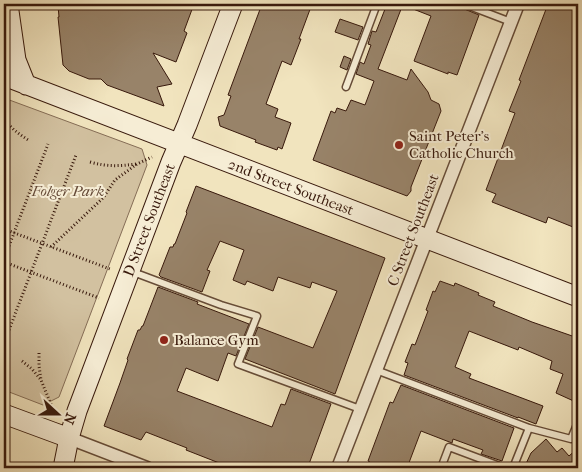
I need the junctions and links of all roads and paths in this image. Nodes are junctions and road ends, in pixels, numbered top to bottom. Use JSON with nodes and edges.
{"nodes":[{"id":1,"x":8,"y":4,"type":"edge"},
{"id":2,"x":233,"y":4,"type":"edge"},
{"id":3,"x":377,"y":4,"type":"edge"},
{"id":4,"x":464,"y":4,"type":"edge"},
{"id":5,"x":518,"y":4,"type":"edge"},
{"id":6,"x":511,"y":22,"type":"junction"},
{"id":7,"x":4,"y":76,"type":"edge"},
{"id":8,"x":26,"y":85,"type":"junction"},
{"id":9,"x":346,"y":87,"type":"dead end"},
{"id":10,"x":5,"y":120,"type":"edge"},
{"id":11,"x":30,"y":141,"type":"dead end"},
{"id":12,"x":4,"y":142,"type":"edge"},
{"id":13,"x":48,"y":144,"type":"dead end"},
{"id":14,"x":179,"y":144,"type":"junction"},
{"id":15,"x":76,"y":156,"type":"dead end"},
{"id":16,"x":152,"y":157,"type":"dead end"},
{"id":17,"x":90,"y":162,"type":"dead end"},
{"id":18,"x":137,"y":164,"type":"junction"},
{"id":19,"x":4,"y":229,"type":"edge"},
{"id":20,"x":14,"y":233,"type":"junction"},
{"id":21,"x":427,"y":239,"type":"junction"},
{"id":22,"x":43,"y":244,"type":"junction"},
{"id":23,"x":52,"y":247,"type":"junction"},
{"id":24,"x":4,"y":261,"type":"edge"},
{"id":25,"x":110,"y":269,"type":"dead end"},
{"id":26,"x":129,"y":271,"type":"junction"},
{"id":27,"x":32,"y":273,"type":"junction"},
{"id":28,"x":578,"y":297,"type":"edge"},
{"id":29,"x":99,"y":298,"type":"dead end"},
{"id":30,"x":4,"y":343,"type":"edge"},
{"id":31,"x":39,"y":353,"type":"dead end"},
{"id":32,"x":22,"y":361,"type":"dead end"},
{"id":33,"x":376,"y":370,"type":"junction"},
{"id":34,"x":41,"y":380,"type":"junction"},
{"id":35,"x":360,"y":409,"type":"junction"},
{"id":36,"x":4,"y":414,"type":"edge"},
{"id":37,"x":56,"y":414,"type":"dead end"},
{"id":38,"x":578,"y":422,"type":"edge"},
{"id":39,"x":529,"y":428,"type":"junction"},
{"id":40,"x":69,"y":438,"type":"junction"},
{"id":41,"x":63,"y":468,"type":"edge"},
{"id":42,"x":147,"y":468,"type":"edge"},
{"id":43,"x":338,"y":468,"type":"edge"},
{"id":44,"x":441,"y":468,"type":"edge"},
{"id":45,"x":505,"y":468,"type":"edge"},
{"id":46,"x":513,"y":468,"type":"edge"}],
"edges":[{"from":1,"to":8,"type":"street"},
{"from":2,"to":14,"type":"street","name":"D Street Southeast"},
{"from":3,"to":9,"type":"lane"},
{"from":4,"to":6,"type":"lane"},
{"from":5,"to":6,"type":"street","name":"C Street Southeast"},
{"from":6,"to":21,"type":"street","name":"C Street Southeast"},
{"from":7,"to":8,"type":"street","name":"2nd Street Southeast"},
{"from":8,"to":14,"type":"street","name":"2nd Street Southeast"},
{"from":10,"to":11,"type":"path"},
{"from":10,"to":12,"type":"path"},
{"from":13,"to":20,"type":"path"},
{"from":14,"to":21,"type":"street","name":"2nd Street Southeast"},
{"from":14,"to":26,"type":"street","name":"D Street Southeast"},
{"from":15,"to":22,"type":"path"},
{"from":16,"to":18,"type":"path"},
{"from":17,"to":18,"type":"path"},
{"from":18,"to":23,"type":"path"},
{"from":19,"to":20,"type":"path"},
{"from":20,"to":22,"type":"path"},
{"from":20,"to":24,"type":"path"},
{"from":21,"to":28,"type":"street","name":"2nd Street Southeast"},
{"from":21,"to":33,"type":"street","name":"C Street Southeast"},
{"from":22,"to":23,"type":"path"},
{"from":22,"to":27,"type":"path"},
{"from":23,"to":25,"type":"path"},
{"from":24,"to":27,"type":"path"},
{"from":26,"to":35,"type":"lane"},
{"from":26,"to":40,"type":"street","name":"D Street Southeast"},
{"from":27,"to":29,"type":"path"},
{"from":27,"to":30,"type":"path"},
{"from":31,"to":34,"type":"path"},
{"from":32,"to":34,"type":"path"},
{"from":33,"to":35,"type":"street","name":"C Street Southeast"},
{"from":33,"to":39,"type":"lane"},
{"from":34,"to":37,"type":"path"},
{"from":35,"to":43,"type":"street","name":"C Street Southeast"},
{"from":36,"to":40,"type":"street"},
{"from":38,"to":39,"type":"lane"},
{"from":39,"to":46,"type":"lane"},
{"from":40,"to":41,"type":"street","name":"D Street Southeast"},
{"from":40,"to":42,"type":"street"},
{"from":44,"to":45,"type":"lane"}]}
